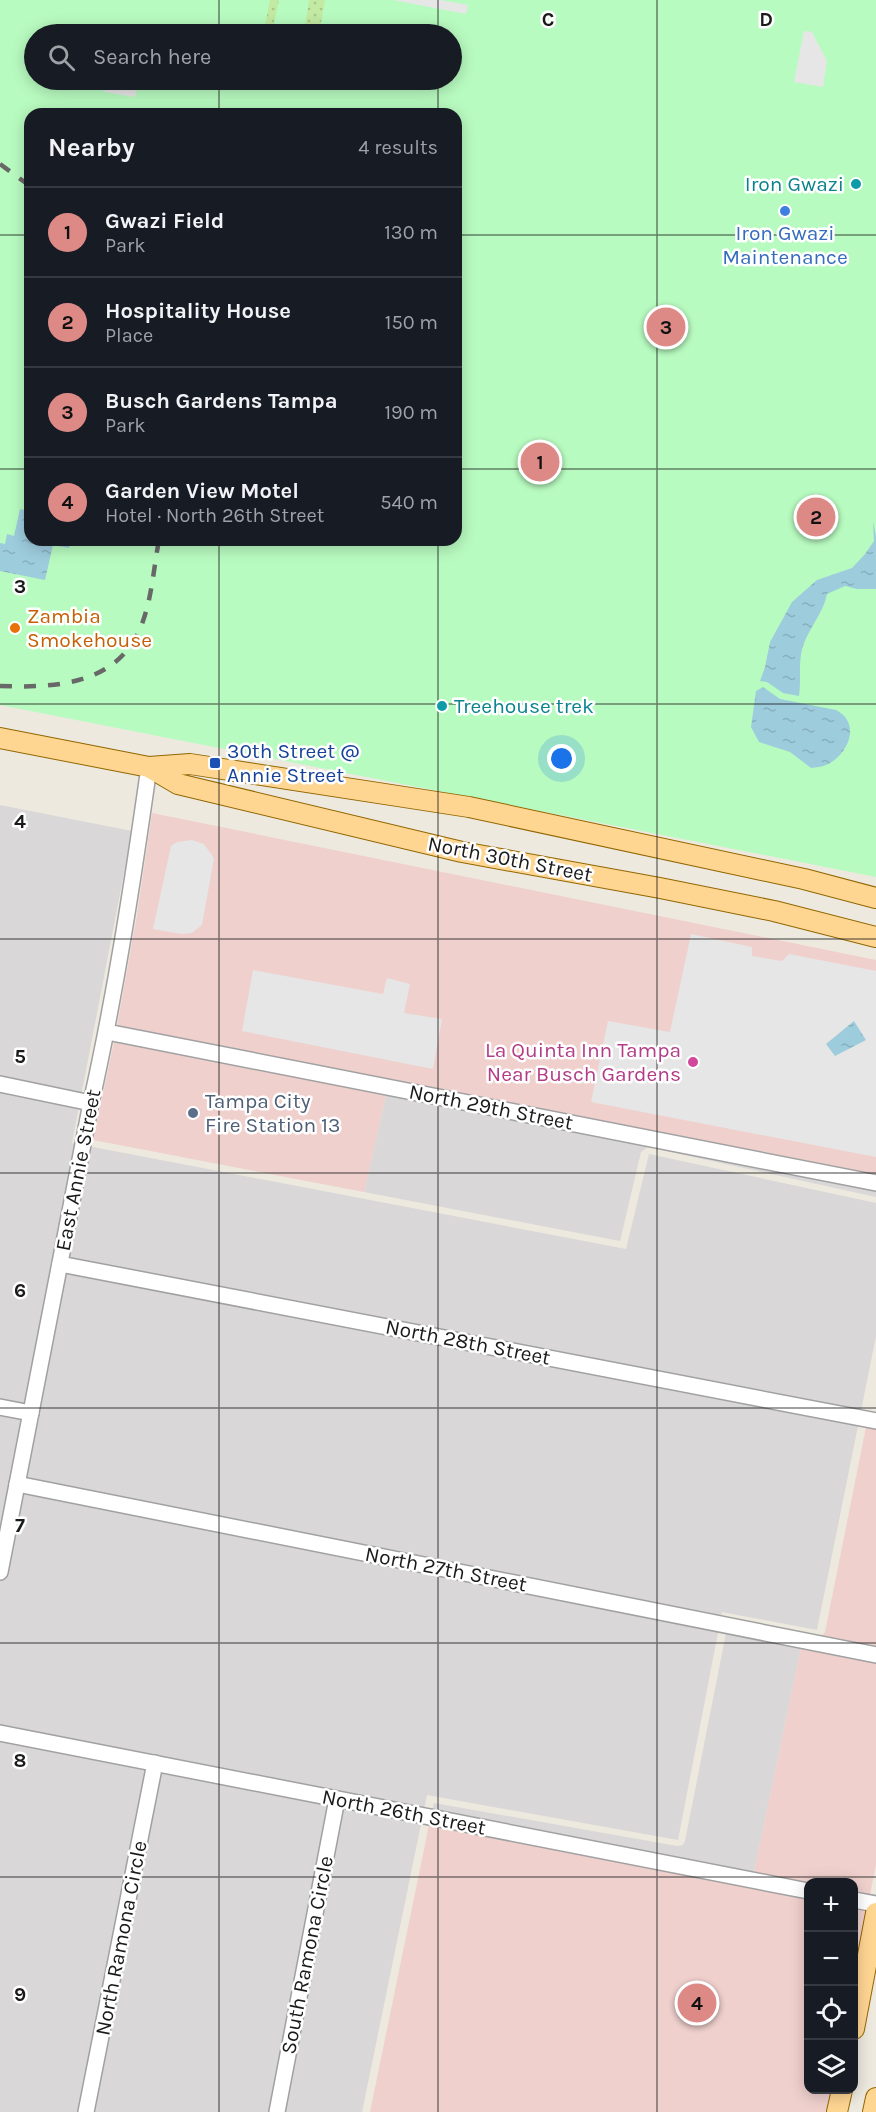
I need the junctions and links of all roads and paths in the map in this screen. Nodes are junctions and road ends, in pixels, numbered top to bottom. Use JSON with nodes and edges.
{"nodes":[{"id":1,"x":0,"y":738,"type":"edge"},
{"id":2,"x":149,"y":767,"type":"junction"},
{"id":3,"x":876,"y":898,"type":"edge"},
{"id":4,"x":876,"y":937,"type":"edge"},
{"id":5,"x":106,"y":1032,"type":"junction"},
{"id":6,"x":0,"y":1084,"type":"edge"},
{"id":7,"x":91,"y":1103,"type":"junction"},
{"id":8,"x":876,"y":1183,"type":"edge"},
{"id":9,"x":60,"y":1264,"type":"junction"},
{"id":10,"x":0,"y":1407,"type":"edge"},
{"id":11,"x":31,"y":1413,"type":"junction"},
{"id":12,"x":876,"y":1421,"type":"edge"},
{"id":13,"x":17,"y":1484,"type":"junction"},
{"id":14,"x":0,"y":1572,"type":"edge"},
{"id":15,"x":876,"y":1655,"type":"edge"},
{"id":16,"x":0,"y":1733,"type":"edge"},
{"id":17,"x":154,"y":1763,"type":"junction"},
{"id":18,"x":338,"y":1799,"type":"junction"},
{"id":19,"x":804,"y":1890,"type":"edge"},
{"id":20,"x":858,"y":1901,"type":"edge"},
{"id":21,"x":876,"y":1904,"type":"edge"},
{"id":22,"x":876,"y":1913,"type":"edge"},
{"id":23,"x":858,"y":2008,"type":"edge"},
{"id":24,"x":841,"y":2094,"type":"edge"},
{"id":25,"x":876,"y":2098,"type":"edge"},
{"id":26,"x":86,"y":2112,"type":"edge"},
{"id":27,"x":277,"y":2112,"type":"edge"},
{"id":28,"x":837,"y":2112,"type":"edge"},
{"id":29,"x":873,"y":2112,"type":"edge"}],
"edges":[{"from":1,"to":2,"type":"main road","name":"North 30th Street"},
{"from":2,"to":3,"type":"main road","name":"North 30th Street"},
{"from":2,"to":4,"type":"main road","name":"North 30th Street"},
{"from":2,"to":5,"type":"street","name":"East Annie Street"},
{"from":5,"to":7,"type":"street","name":"East Annie Street"},
{"from":5,"to":8,"type":"street","name":"North 29th Street"},
{"from":6,"to":7,"type":"street"},
{"from":7,"to":9,"type":"street","name":"East Annie Street"},
{"from":9,"to":11,"type":"street","name":"East Annie Street"},
{"from":9,"to":12,"type":"street","name":"North 28th Street"},
{"from":10,"to":11,"type":"street"},
{"from":11,"to":13,"type":"street","name":"East Annie Street"},
{"from":13,"to":14,"type":"street","name":"East Annie Street"},
{"from":13,"to":15,"type":"street","name":"North 27th Street"},
{"from":16,"to":17,"type":"street","name":"North 26th Street"},
{"from":17,"to":18,"type":"street","name":"North 26th Street"},
{"from":17,"to":26,"type":"street","name":"North Ramona Circle"},
{"from":18,"to":19,"type":"street","name":"North 26th Street"},
{"from":18,"to":27,"type":"street","name":"South Ramona Circle"},
{"from":20,"to":21,"type":"street"},
{"from":22,"to":23,"type":"main road"},
{"from":24,"to":28,"type":"main road"},
{"from":25,"to":29,"type":"main road"}]}
